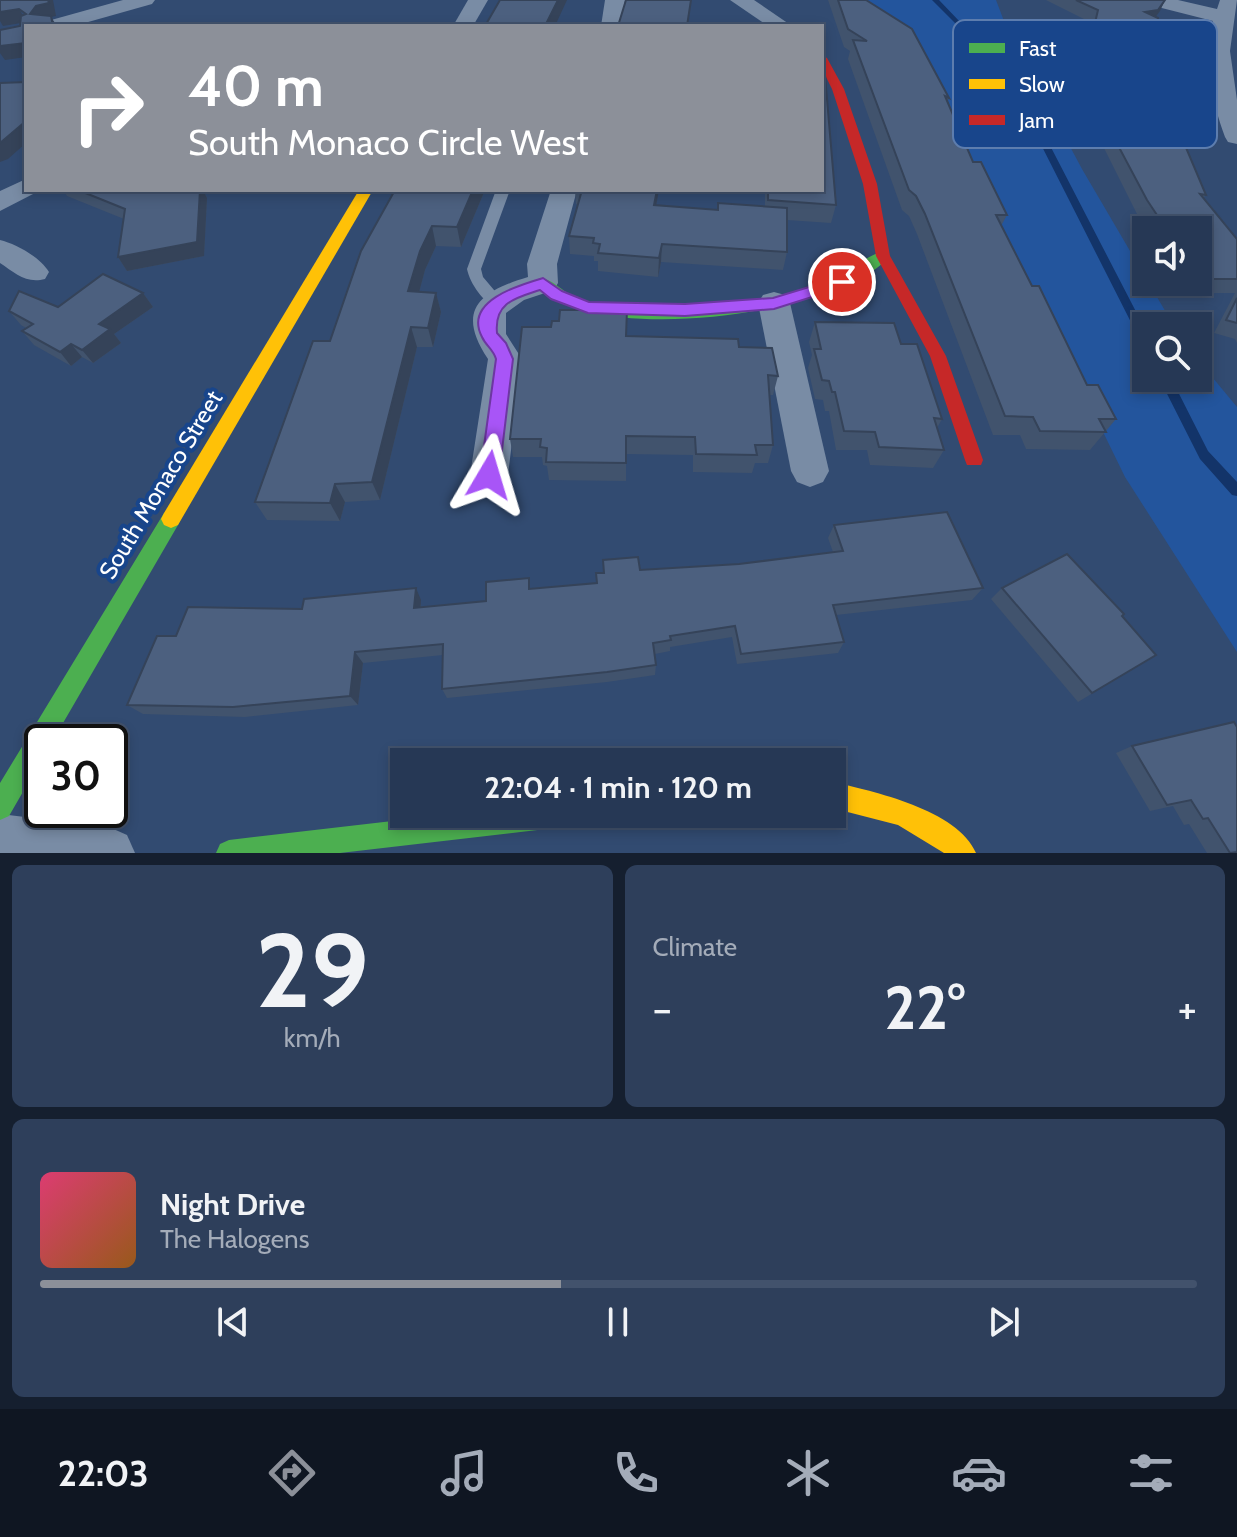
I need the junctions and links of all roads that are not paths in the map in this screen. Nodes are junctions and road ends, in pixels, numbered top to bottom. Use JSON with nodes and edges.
{"nodes":[{"id":1,"x":145,"y":0,"type":"edge"},
{"id":2,"x":478,"y":0,"type":"edge"},
{"id":3,"x":615,"y":0,"type":"edge"},
{"id":4,"x":729,"y":0,"type":"edge"},
{"id":5,"x":1153,"y":0,"type":"edge"},
{"id":6,"x":745,"y":4,"type":"edge"},
{"id":7,"x":1227,"y":8,"type":"edge"},
{"id":8,"x":97,"y":21,"type":"edge"},
{"id":9,"x":69,"y":24,"type":"edge"},
{"id":10,"x":464,"y":24,"type":"edge"},
{"id":11,"x":611,"y":24,"type":"edge"},
{"id":12,"x":779,"y":24,"type":"edge"},
{"id":13,"x":824,"y":62,"type":"edge"},
{"id":14,"x":1229,"y":74,"type":"edge"},
{"id":15,"x":1237,"y":137,"type":"edge"},
{"id":16,"x":24,"y":188,"type":"edge"},
{"id":17,"x":365,"y":192,"type":"edge"},
{"id":18,"x":502,"y":192,"type":"edge"},
{"id":19,"x":563,"y":192,"type":"edge"},
{"id":20,"x":0,"y":203,"type":"edge"},
{"id":21,"x":0,"y":249,"type":"edge"},
{"id":22,"x":883,"y":256,"type":"junction"},
{"id":23,"x":34,"y":272,"type":"dead end"},
{"id":24,"x":543,"y":283,"type":"junction"},
{"id":25,"x":497,"y":303,"type":"junction"},
{"id":26,"x":774,"y":303,"type":"junction"},
{"id":27,"x":974,"y":460,"type":"dead end"},
{"id":28,"x":810,"y":471,"type":"dead end"},
{"id":29,"x":489,"y":475,"type":"dead end"},
{"id":30,"x":846,"y":797,"type":"edge"},
{"id":31,"x":0,"y":807,"type":"edge"},
{"id":32,"x":487,"y":828,"type":"edge"},
{"id":33,"x":0,"y":840,"type":"edge"},
{"id":34,"x":400,"y":844,"type":"edge"},
{"id":35,"x":109,"y":853,"type":"edge"},
{"id":36,"x":229,"y":853,"type":"edge"},
{"id":37,"x":963,"y":853,"type":"edge"}],
"edges":[{"from":1,"to":8,"type":"street"},
{"from":2,"to":10,"type":"street"},
{"from":3,"to":11,"type":"street"},
{"from":4,"to":6,"type":"street"},
{"from":5,"to":7,"type":"street"},
{"from":6,"to":12,"type":"street"},
{"from":7,"to":14,"type":"street"},
{"from":8,"to":9,"type":"street"},
{"from":13,"to":22,"type":"street"},
{"from":14,"to":15,"type":"street"},
{"from":16,"to":20,"type":"street"},
{"from":17,"to":31,"type":"street","name":"South Monaco Street"},
{"from":18,"to":25,"type":"lane"},
{"from":19,"to":24,"type":"street"},
{"from":21,"to":23,"type":"street"},
{"from":22,"to":26,"type":"street"},
{"from":22,"to":27,"type":"street"},
{"from":24,"to":25,"type":"street"},
{"from":24,"to":26,"type":"street"},
{"from":25,"to":29,"type":"street"},
{"from":26,"to":28,"type":"street"},
{"from":30,"to":37,"type":"street"},
{"from":32,"to":34,"type":"street"},
{"from":33,"to":35,"type":"street"},
{"from":34,"to":36,"type":"street"}]}
